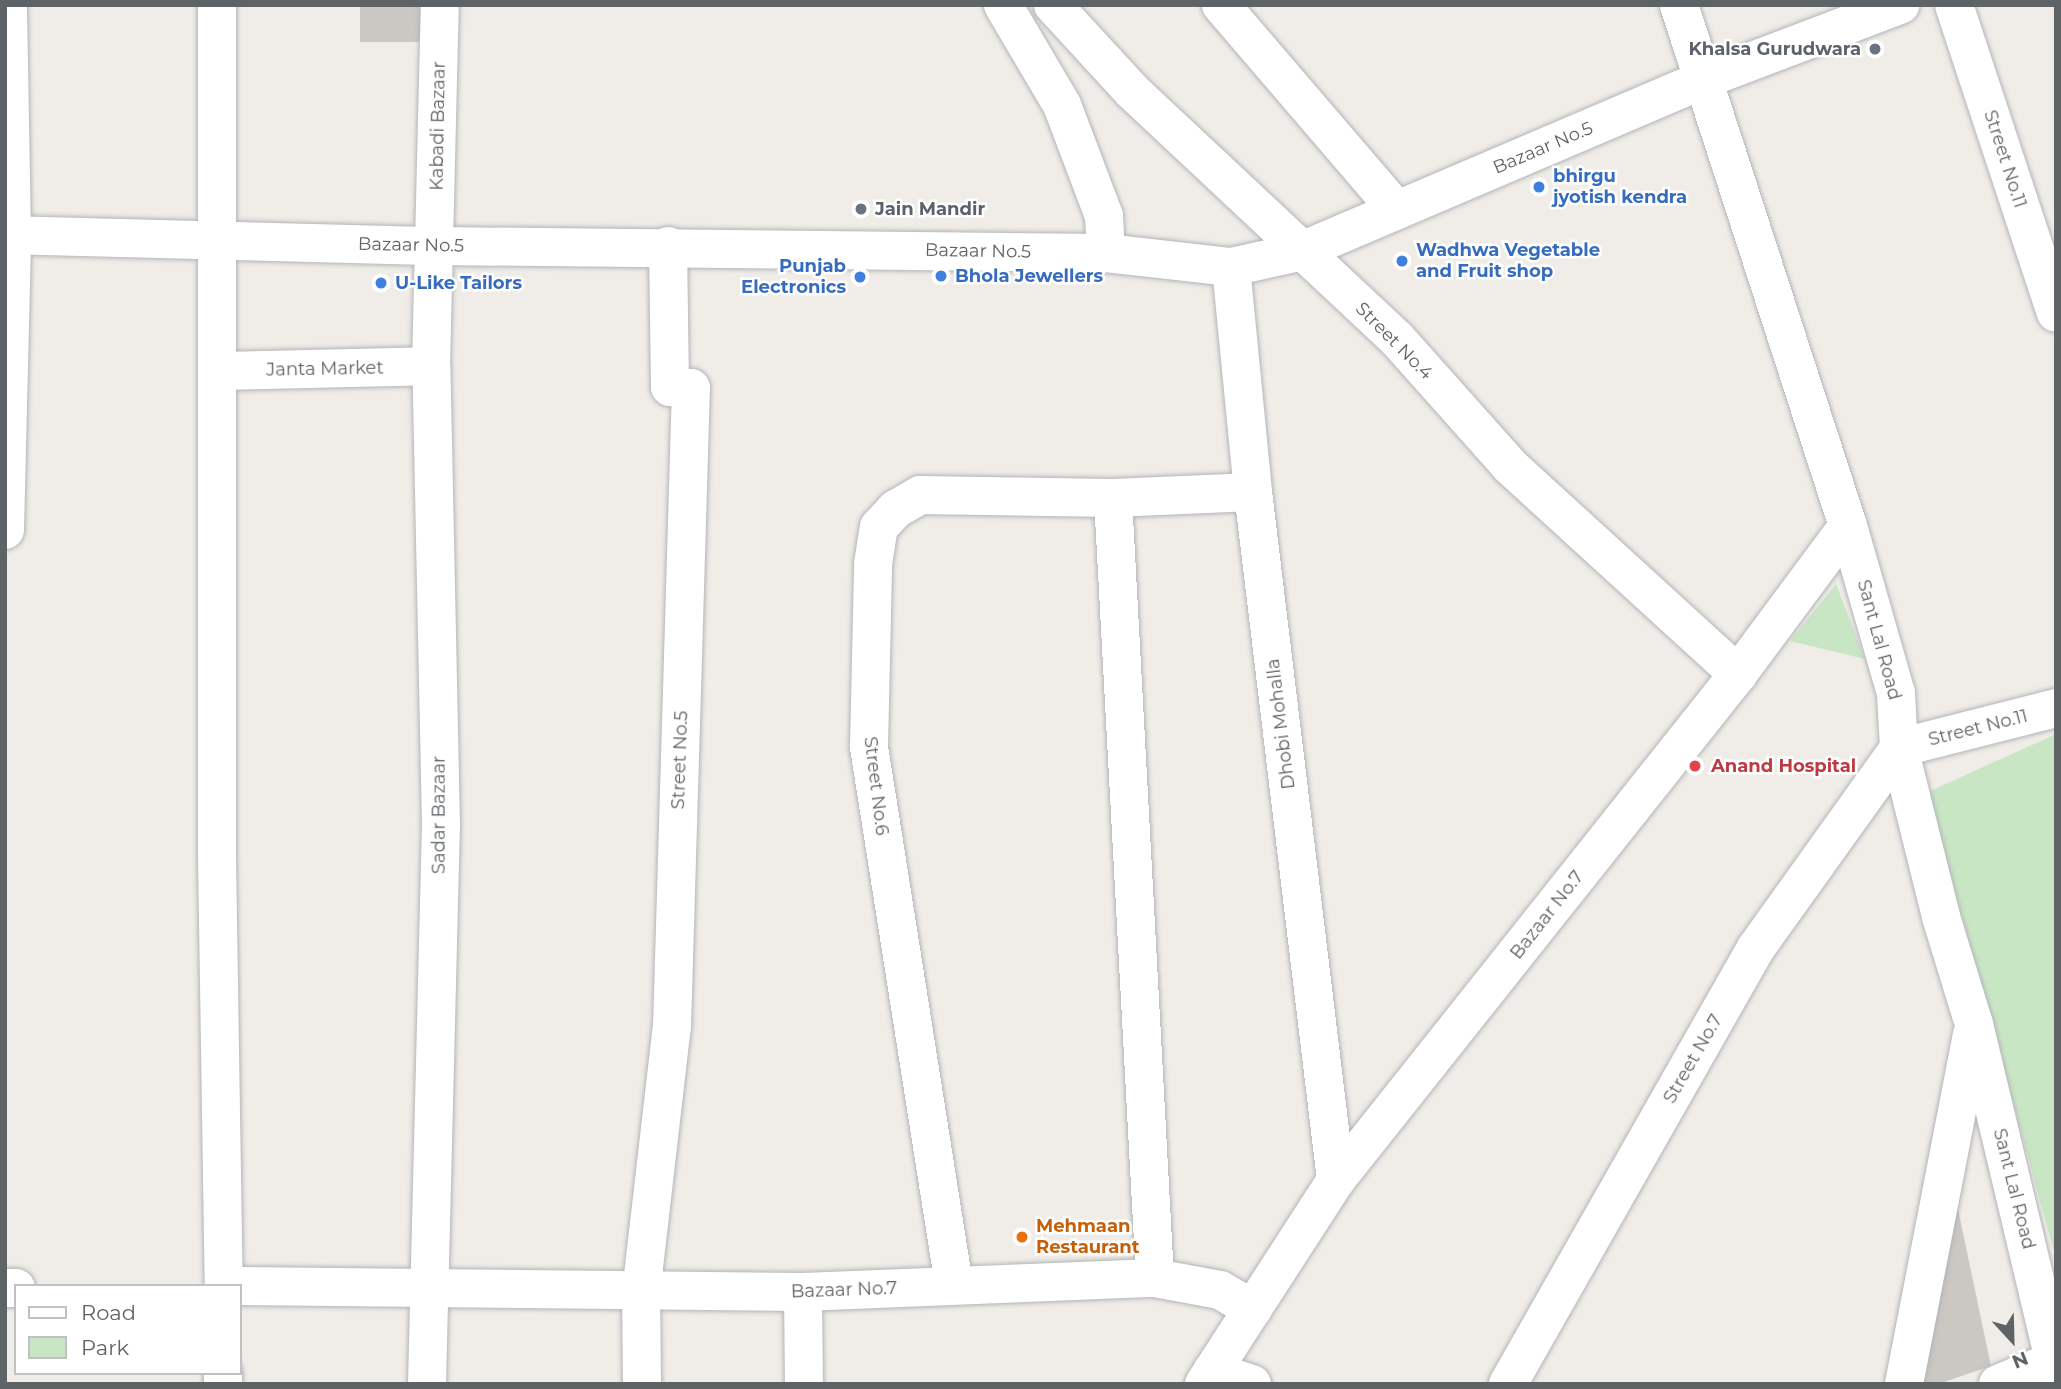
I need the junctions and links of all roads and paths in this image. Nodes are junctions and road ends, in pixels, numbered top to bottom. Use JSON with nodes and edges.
{"nodes":[{"id":1,"x":8,"y":5,"type":"edge"},
{"id":2,"x":217,"y":5,"type":"edge"},
{"id":3,"x":440,"y":5,"type":"edge"},
{"id":4,"x":1003,"y":5,"type":"edge"},
{"id":5,"x":1053,"y":5,"type":"edge"},
{"id":6,"x":1221,"y":5,"type":"edge"},
{"id":7,"x":1679,"y":5,"type":"edge"},
{"id":8,"x":1900,"y":5,"type":"edge"},
{"id":9,"x":1954,"y":5,"type":"edge"},
{"id":10,"x":1705,"y":79,"type":"junction"},
{"id":11,"x":1397,"y":210,"type":"junction"},
{"id":12,"x":9,"y":236,"type":"edge"},
{"id":13,"x":218,"y":241,"type":"junction"},
{"id":14,"x":437,"y":246,"type":"junction"},
{"id":15,"x":667,"y":246,"type":"junction"},
{"id":16,"x":1300,"y":252,"type":"junction"},
{"id":17,"x":1106,"y":253,"type":"junction"},
{"id":18,"x":1231,"y":267,"type":"junction"},
{"id":19,"x":2056,"y":313,"type":"edge"},
{"id":20,"x":431,"y":366,"type":"junction"},
{"id":21,"x":218,"y":371,"type":"junction"},
{"id":22,"x":1253,"y":492,"type":"junction"},
{"id":23,"x":1113,"y":498,"type":"junction"},
{"id":24,"x":1848,"y":526,"type":"junction"},
{"id":25,"x":5,"y":530,"type":"edge"},
{"id":26,"x":1738,"y":674,"type":"junction"},
{"id":27,"x":2056,"y":708,"type":"edge"},
{"id":28,"x":1899,"y":748,"type":"junction"},
{"id":29,"x":1974,"y":1024,"type":"junction"},
{"id":30,"x":1336,"y":1180,"type":"junction"},
{"id":31,"x":1154,"y":1278,"type":"junction"},
{"id":32,"x":224,"y":1284,"type":"edge"},
{"id":33,"x":954,"y":1285,"type":"junction"},
{"id":34,"x":242,"y":1286,"type":"edge"},
{"id":35,"x":428,"y":1288,"type":"junction"},
{"id":36,"x":803,"y":1292,"type":"junction"},
{"id":37,"x":641,"y":1293,"type":"junction"},
{"id":38,"x":1253,"y":1309,"type":"junction"},
{"id":39,"x":2055,"y":1363,"type":"edge"},
{"id":40,"x":1208,"y":1377,"type":"edge"},
{"id":41,"x":427,"y":1384,"type":"edge"},
{"id":42,"x":642,"y":1384,"type":"edge"},
{"id":43,"x":804,"y":1384,"type":"edge"},
{"id":44,"x":1252,"y":1384,"type":"edge"},
{"id":45,"x":1508,"y":1384,"type":"edge"},
{"id":46,"x":1904,"y":1384,"type":"edge"},
{"id":47,"x":1998,"y":1384,"type":"edge"}],
"edges":[{"from":1,"to":12,"type":"street"},
{"from":2,"to":13,"type":"street"},
{"from":3,"to":14,"type":"street","name":"Kabadi Bazaar"},
{"from":4,"to":17,"type":"street"},
{"from":5,"to":16,"type":"street","name":"Street No.4"},
{"from":6,"to":11,"type":"street"},
{"from":7,"to":10,"type":"street","name":"Sant Lal Road"},
{"from":8,"to":10,"type":"street","name":"Bazaar No.5"},
{"from":9,"to":19,"type":"street","name":"Street No.11"},
{"from":10,"to":11,"type":"street","name":"Bazaar No.5"},
{"from":10,"to":24,"type":"street","name":"Sant Lal Road"},
{"from":11,"to":16,"type":"street","name":"Bazaar No.5"},
{"from":12,"to":13,"type":"street","name":"Bazaar No.5"},
{"from":12,"to":25,"type":"street"},
{"from":13,"to":14,"type":"street","name":"Bazaar No.5"},
{"from":13,"to":21,"type":"street"},
{"from":14,"to":15,"type":"street","name":"Bazaar No.5"},
{"from":14,"to":20,"type":"street","name":"Sadar Bazaar"},
{"from":15,"to":17,"type":"street","name":"Bazaar No.5"},
{"from":15,"to":37,"type":"street","name":"Street No.5"},
{"from":16,"to":18,"type":"street","name":"Bazaar No.5"},
{"from":16,"to":26,"type":"street","name":"Street No.4"},
{"from":17,"to":18,"type":"street","name":"Bazaar No.5"},
{"from":18,"to":22,"type":"street","name":"Dhobi Mohalla"},
{"from":20,"to":21,"type":"street","name":"Janta Market"},
{"from":20,"to":35,"type":"street","name":"Sadar Bazaar"},
{"from":21,"to":32,"type":"street"},
{"from":22,"to":23,"type":"street","name":"Street No.6"},
{"from":22,"to":30,"type":"street","name":"Dhobi Mohalla"},
{"from":23,"to":31,"type":"street"},
{"from":23,"to":33,"type":"street","name":"Street No.6"},
{"from":24,"to":26,"type":"street","name":"Bazaar No.7"},
{"from":24,"to":28,"type":"street","name":"Sant Lal Road"},
{"from":26,"to":30,"type":"street","name":"Bazaar No.7"},
{"from":27,"to":28,"type":"street","name":"Street No.11"},
{"from":28,"to":29,"type":"street","name":"Sant Lal Road"},
{"from":28,"to":45,"type":"street","name":"Street No.7"},
{"from":29,"to":39,"type":"street","name":"Sant Lal Road"},
{"from":29,"to":46,"type":"street"},
{"from":30,"to":38,"type":"street","name":"Bazaar No.7"},
{"from":31,"to":33,"type":"street","name":"Bazaar No.7"},
{"from":31,"to":38,"type":"street","name":"Bazaar No.7"},
{"from":33,"to":36,"type":"street","name":"Bazaar No.7"},
{"from":34,"to":35,"type":"street","name":"Bazaar No.7"},
{"from":35,"to":37,"type":"street","name":"Bazaar No.7"},
{"from":35,"to":41,"type":"street","name":"Sadar Bazaar"},
{"from":36,"to":37,"type":"street","name":"Bazaar No.7"},
{"from":36,"to":43,"type":"street"},
{"from":37,"to":42,"type":"street"},
{"from":38,"to":40,"type":"street","name":"Bazaar No.7"},
{"from":39,"to":47,"type":"street"},
{"from":40,"to":44,"type":"street"}]}
